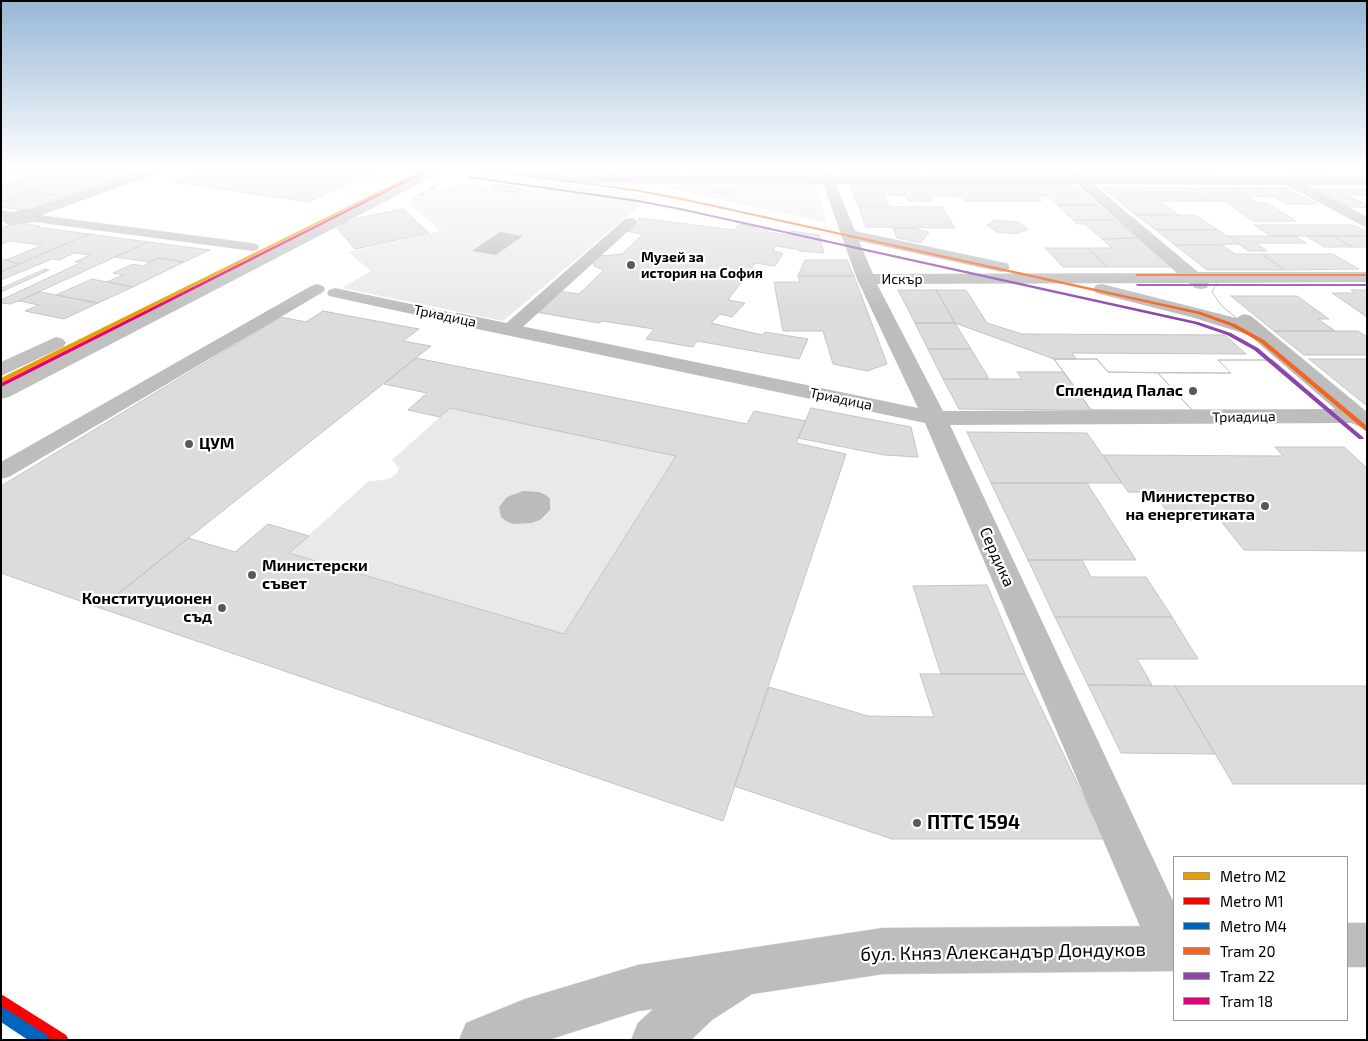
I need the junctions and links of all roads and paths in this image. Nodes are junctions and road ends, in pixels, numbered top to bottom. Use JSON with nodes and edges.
{"nodes":[{"id":1,"x":33,"y":216,"type":"joint"},
{"id":2,"x":316,"y":216,"type":"edge"},
{"id":3,"x":343,"y":216,"type":"edge"},
{"id":4,"x":842,"y":216,"type":"edge"},
{"id":5,"x":1121,"y":216,"type":"edge"},
{"id":6,"x":1353,"y":216,"type":"edge"},
{"id":7,"x":7,"y":219,"type":"edge"},
{"id":8,"x":630,"y":222,"type":"dead end"},
{"id":9,"x":1367,"y":223,"type":"edge"},
{"id":10,"x":849,"y":234,"type":"junction"},
{"id":11,"x":252,"y":247,"type":"junction"},
{"id":12,"x":1367,"y":277,"type":"edge"},
{"id":13,"x":866,"y":279,"type":"junction"},
{"id":14,"x":1057,"y":279,"type":"junction"},
{"id":15,"x":1195,"y":279,"type":"junction"},
{"id":16,"x":458,"y":319,"type":"joint"},
{"id":17,"x":510,"y":330,"type":"junction"},
{"id":18,"x":1258,"y":332,"type":"junction"},
{"id":19,"x":1,"y":370,"type":"edge"},
{"id":20,"x":1,"y":392,"type":"edge"},
{"id":21,"x":935,"y":418,"type":"junction"},
{"id":22,"x":1362,"y":420,"type":"edge"},
{"id":23,"x":1,"y":472,"type":"edge"},
{"id":24,"x":1348,"y":945,"type":"edge"},
{"id":25,"x":1367,"y":945,"type":"edge"},
{"id":26,"x":1173,"y":948,"type":"edge"},
{"id":27,"x":747,"y":970,"type":"junction"},
{"id":28,"x":483,"y":1040,"type":"edge"},
{"id":29,"x":655,"y":1040,"type":"edge"}],
"edges":[{"from":1,"to":7,"type":"street"},
{"from":1,"to":11,"type":"street"},
{"from":2,"to":11,"type":"main road"},
{"from":3,"to":20,"type":"main road"},
{"from":4,"to":10,"type":"street","name":"Сердика"},
{"from":5,"to":15,"type":"street"},
{"from":6,"to":9,"type":"street"},
{"from":8,"to":17,"type":"street"},
{"from":10,"to":13,"type":"street","name":"Сердика"},
{"from":10,"to":14,"type":"street","name":"Искър"},
{"from":11,"to":19,"type":"main road"},
{"from":12,"to":15,"type":"street","name":"Искър"},
{"from":13,"to":14,"type":"street","name":"Искър"},
{"from":13,"to":21,"type":"street","name":"Сердика"},
{"from":14,"to":15,"type":"street","name":"Искър"},
{"from":14,"to":18,"type":"street","name":"Искър"},
{"from":15,"to":18,"type":"street"},
{"from":16,"to":17,"type":"street","name":"Триадица"},
{"from":16,"to":23,"type":"street","name":"Триадица"},
{"from":17,"to":21,"type":"street","name":"Триадица"},
{"from":18,"to":22,"type":"street"},
{"from":21,"to":22,"type":"street","name":"Триадица"},
{"from":21,"to":26,"type":"street","name":"Сердика"},
{"from":24,"to":25,"type":"street"},
{"from":26,"to":27,"type":"street","name":"бул. Княз Александър Дондуков"},
{"from":27,"to":28,"type":"street","name":"бул. Княз Александър Дондуков"},
{"from":27,"to":29,"type":"street"}]}
